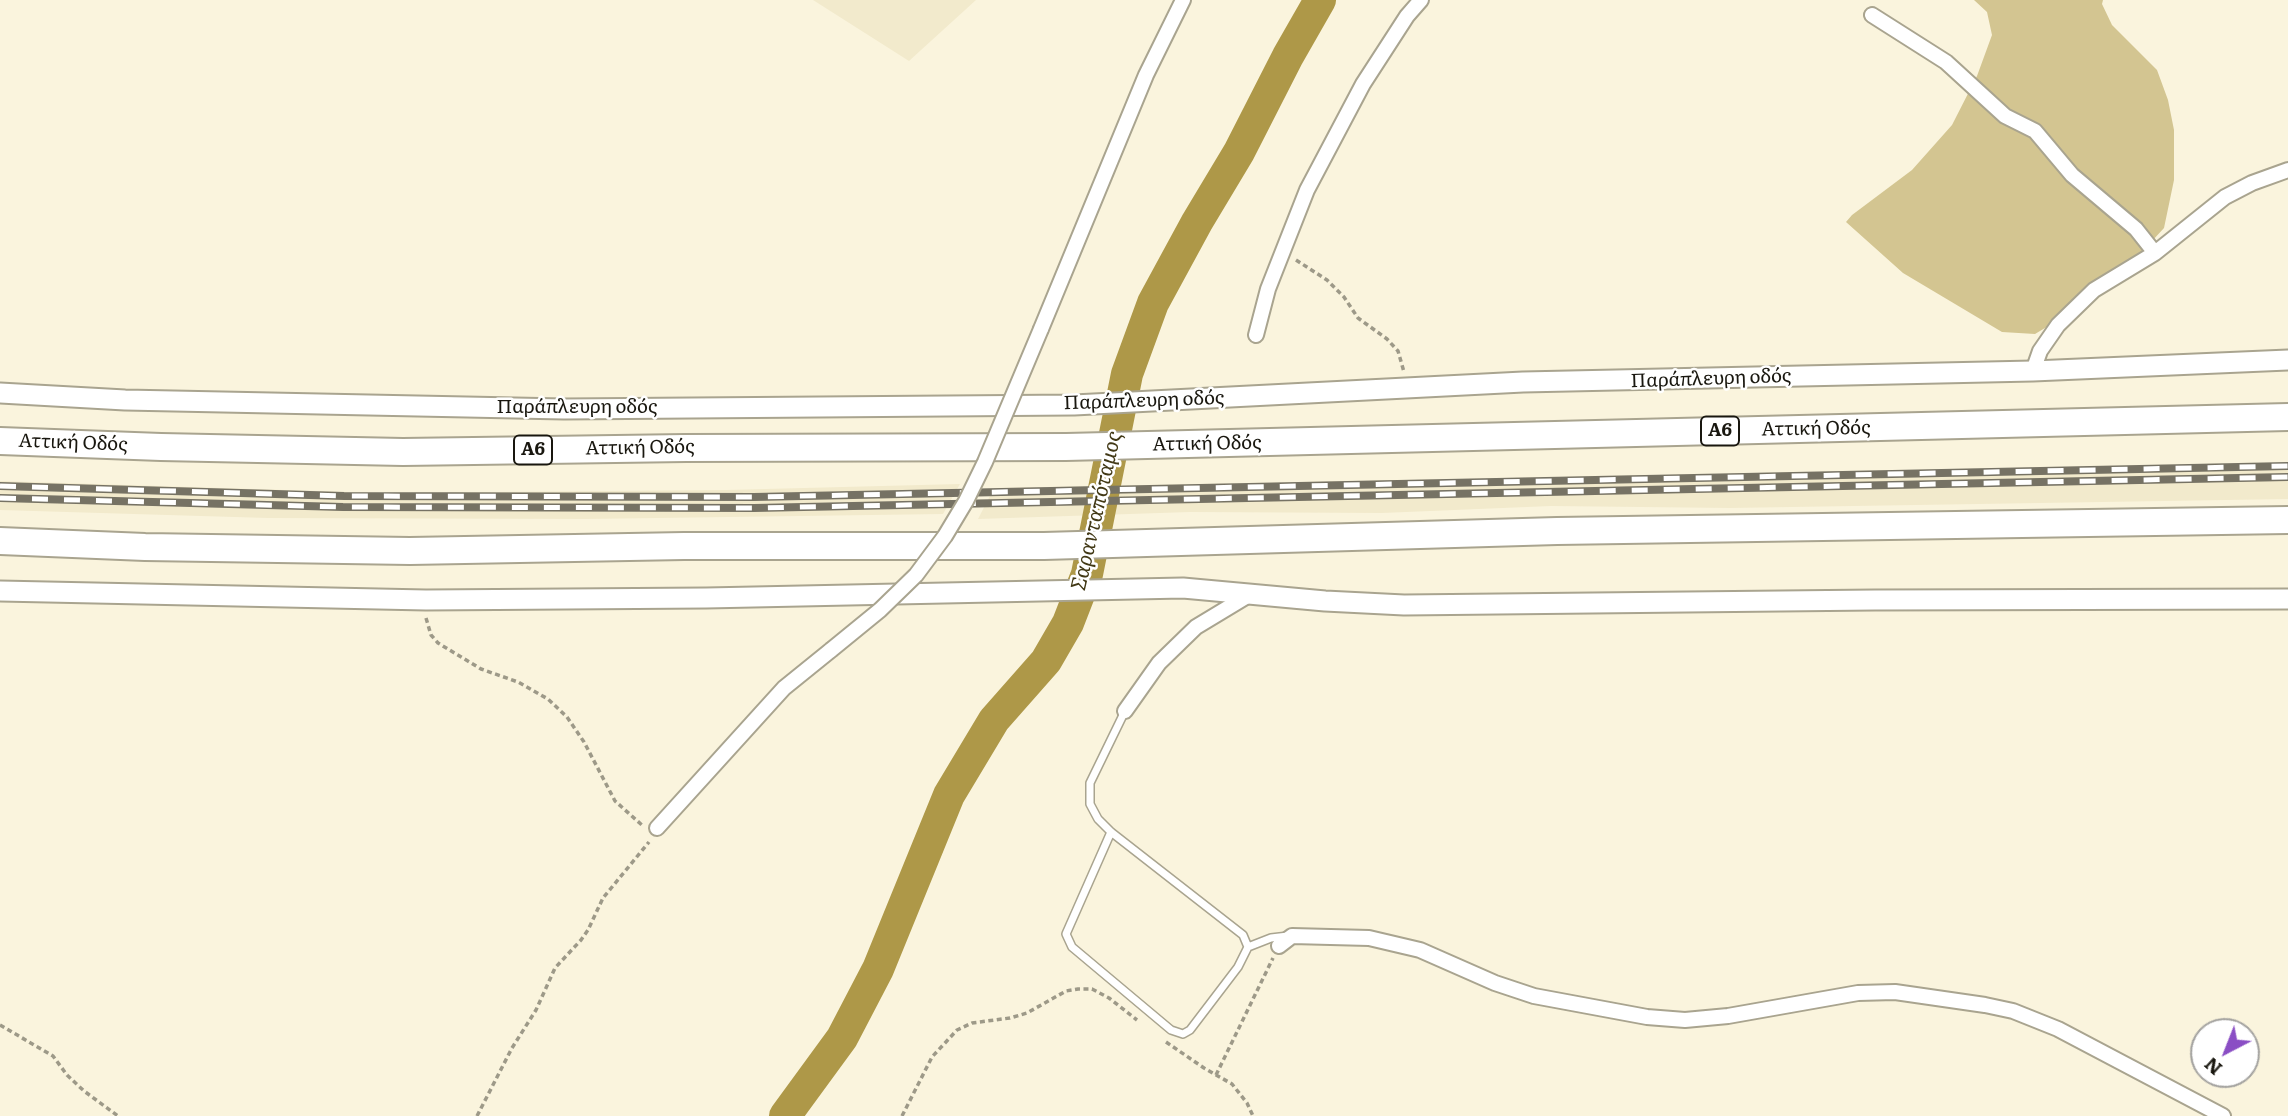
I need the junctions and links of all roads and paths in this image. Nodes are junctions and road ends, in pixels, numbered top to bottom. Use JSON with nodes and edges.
{"nodes":[{"id":1,"x":1183,"y":0,"type":"edge"},
{"id":2,"x":1421,"y":0,"type":"edge"},
{"id":3,"x":1872,"y":15,"type":"dead end"},
{"id":4,"x":2288,"y":170,"type":"edge"},
{"id":5,"x":1283,"y":252,"type":"junction"},
{"id":6,"x":2155,"y":253,"type":"junction"},
{"id":7,"x":1256,"y":335,"type":"dead end"},
{"id":8,"x":2288,"y":360,"type":"edge"},
{"id":9,"x":2033,"y":371,"type":"junction"},
{"id":10,"x":1409,"y":387,"type":"junction"},
{"id":11,"x":0,"y":393,"type":"edge"},
{"id":12,"x":2288,"y":417,"type":"edge"},
{"id":13,"x":0,"y":440,"type":"edge"},
{"id":14,"x":2288,"y":520,"type":"edge"},
{"id":15,"x":0,"y":541,"type":"edge"},
{"id":16,"x":0,"y":591,"type":"edge"},
{"id":17,"x":1249,"y":595,"type":"junction"},
{"id":18,"x":2288,"y":599,"type":"edge"},
{"id":19,"x":426,"y":600,"type":"junction"},
{"id":20,"x":1125,"y":711,"type":"joint"},
{"id":21,"x":656,"y":828,"type":"junction"},
{"id":22,"x":1111,"y":832,"type":"junction"},
{"id":23,"x":1292,"y":936,"type":"junction"},
{"id":24,"x":1279,"y":946,"type":"joint"},
{"id":25,"x":1248,"y":947,"type":"junction"},
{"id":26,"x":1138,"y":1021,"type":"dead end"},
{"id":27,"x":0,"y":1025,"type":"edge"},
{"id":28,"x":1157,"y":1036,"type":"dead end"},
{"id":29,"x":1216,"y":1075,"type":"junction"},
{"id":30,"x":118,"y":1116,"type":"edge"},
{"id":31,"x":477,"y":1116,"type":"edge"},
{"id":32,"x":902,"y":1116,"type":"edge"},
{"id":33,"x":1253,"y":1116,"type":"edge"},
{"id":34,"x":2224,"y":1116,"type":"edge"}],
"edges":[{"from":1,"to":21,"type":"street","bridge":true},
{"from":2,"to":5,"type":"street"},
{"from":3,"to":6,"type":"street"},
{"from":4,"to":6,"type":"street"},
{"from":5,"to":7,"type":"street"},
{"from":5,"to":10,"type":"path"},
{"from":6,"to":9,"type":"street"},
{"from":8,"to":9,"type":"street","name":"Παράπλευρη οδός"},
{"from":9,"to":10,"type":"street","name":"Παράπλευρη οδός"},
{"from":10,"to":11,"type":"street","name":"Παράπλευρη οδός"},
{"from":12,"to":13,"type":"highway","name":"Αττική Οδός","number":"Α6"},
{"from":14,"to":15,"type":"highway"},
{"from":16,"to":19,"type":"street"},
{"from":17,"to":18,"type":"street"},
{"from":17,"to":19,"type":"street"},
{"from":17,"to":20,"type":"street"},
{"from":19,"to":21,"type":"path"},
{"from":20,"to":22,"type":"lane"},
{"from":21,"to":31,"type":"path"},
{"from":22,"to":25,"type":"lane"},
{"from":22,"to":25,"type":"lane"},
{"from":23,"to":24,"type":"street"},
{"from":23,"to":25,"type":"lane"},
{"from":23,"to":34,"type":"street"},
{"from":24,"to":29,"type":"path"},
{"from":26,"to":32,"type":"path"},
{"from":27,"to":30,"type":"path"},
{"from":28,"to":29,"type":"path"},
{"from":29,"to":33,"type":"path"}]}
